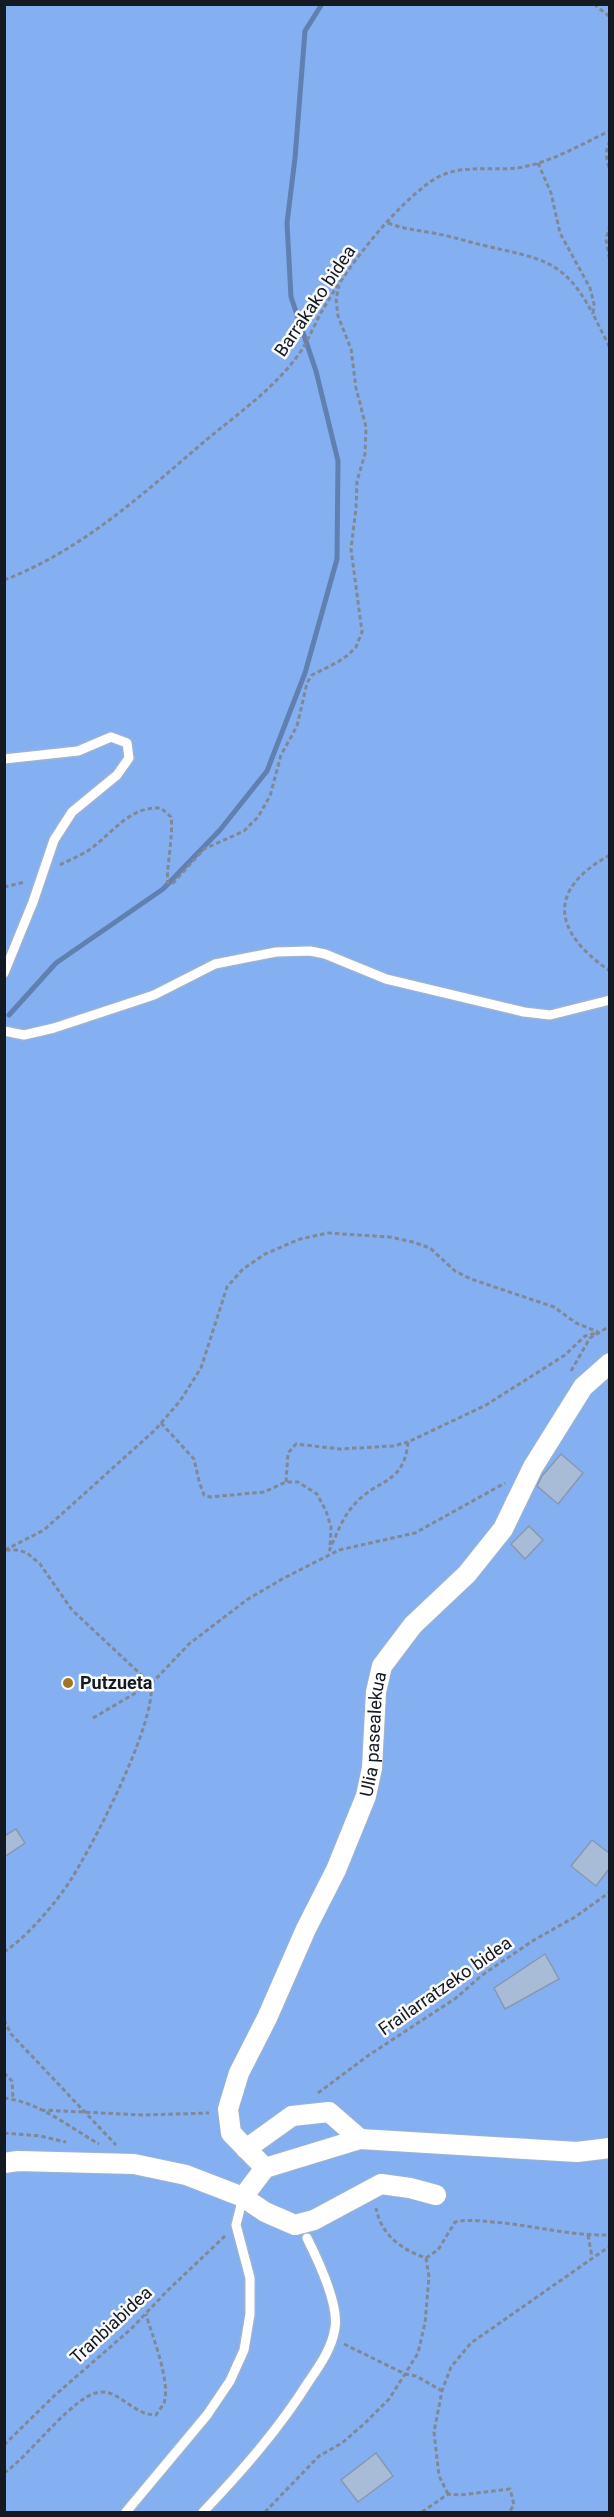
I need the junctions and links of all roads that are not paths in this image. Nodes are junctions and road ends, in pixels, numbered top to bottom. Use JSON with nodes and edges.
{"nodes":[{"id":1,"x":4,"y":759,"type":"edge"},
{"id":2,"x":4,"y":973,"type":"edge"},
{"id":3,"x":609,"y":1000,"type":"edge"},
{"id":4,"x":4,"y":1031,"type":"edge"},
{"id":5,"x":609,"y":1363,"type":"edge"},
{"id":6,"x":360,"y":2139,"type":"junction"},
{"id":7,"x":609,"y":2148,"type":"edge"},
{"id":8,"x":246,"y":2149,"type":"junction"},
{"id":9,"x":4,"y":2163,"type":"edge"},
{"id":10,"x":265,"y":2168,"type":"junction"},
{"id":11,"x":436,"y":2195,"type":"dead end"},
{"id":12,"x":243,"y":2197,"type":"junction"},
{"id":13,"x":307,"y":2238,"type":"dead end"},
{"id":14,"x":126,"y":2512,"type":"edge"},
{"id":15,"x":203,"y":2512,"type":"edge"}],
"edges":[{"from":1,"to":2,"type":"lane"},
{"from":3,"to":4,"type":"lane"},
{"from":5,"to":8,"type":"street","name":"Ulia pasealekua"},
{"from":6,"to":7,"type":"street"},
{"from":6,"to":8,"type":"street"},
{"from":6,"to":10,"type":"street"},
{"from":8,"to":10,"type":"street"},
{"from":9,"to":12,"type":"street"},
{"from":10,"to":12,"type":"street"},
{"from":11,"to":12,"type":"street"},
{"from":12,"to":14,"type":"lane"},
{"from":13,"to":15,"type":"lane"}]}
